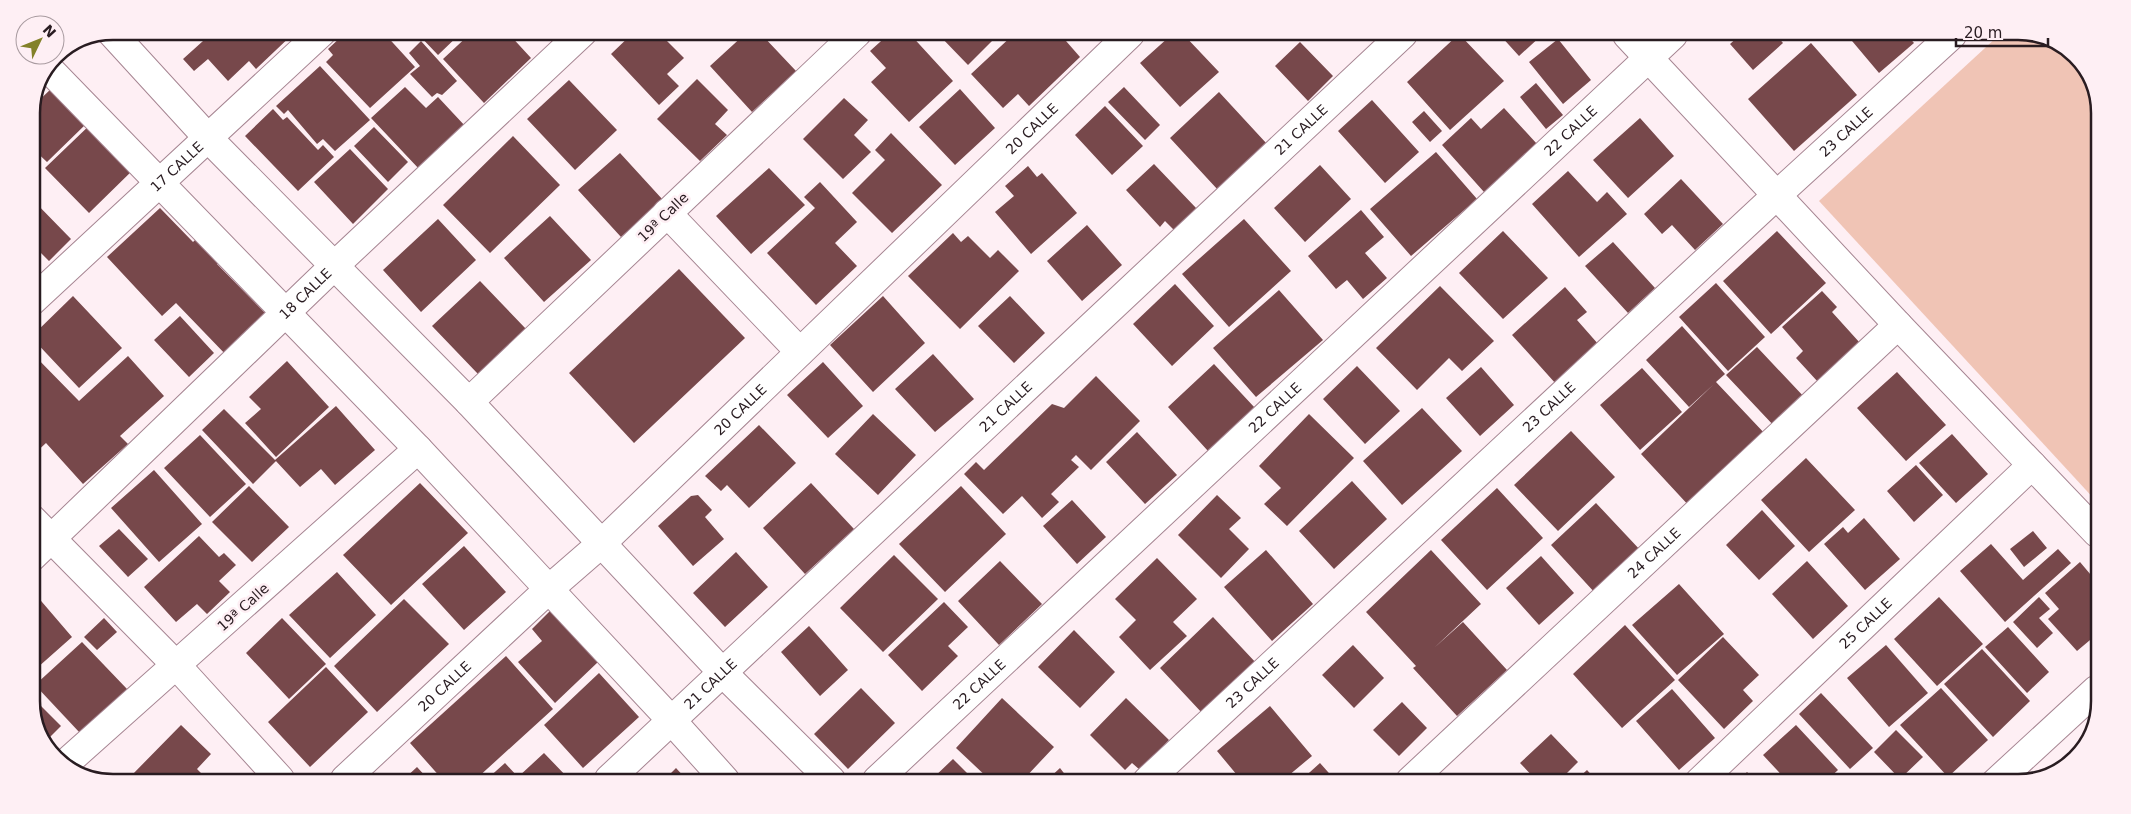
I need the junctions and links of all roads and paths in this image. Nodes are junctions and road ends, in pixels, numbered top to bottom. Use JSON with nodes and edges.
{"nodes":[{"id":1,"x":118,"y":40,"type":"edge"},
{"id":2,"x":313,"y":40,"type":"edge"},
{"id":3,"x":574,"y":40,"type":"edge"},
{"id":4,"x":850,"y":40,"type":"edge"},
{"id":5,"x":1124,"y":40,"type":"edge"},
{"id":6,"x":1397,"y":40,"type":"edge"},
{"id":7,"x":1632,"y":40,"type":"edge"},
{"id":8,"x":1668,"y":40,"type":"edge"},
{"id":9,"x":1948,"y":40,"type":"edge"},
{"id":10,"x":1649,"y":58,"type":"junction"},
{"id":11,"x":52,"y":72,"type":"edge"},
{"id":12,"x":208,"y":138,"type":"junction"},
{"id":13,"x":160,"y":181,"type":"junction"},
{"id":14,"x":1778,"y":194,"type":"junction"},
{"id":15,"x":667,"y":213,"type":"junction"},
{"id":16,"x":334,"y":266,"type":"junction"},
{"id":17,"x":40,"y":294,"type":"edge"},
{"id":18,"x":286,"y":314,"type":"junction"},
{"id":19,"x":1898,"y":325,"type":"junction"},
{"id":20,"x":800,"y":352,"type":"junction"},
{"id":21,"x":469,"y":402,"type":"junction"},
{"id":22,"x":418,"y":449,"type":"junction"},
{"id":23,"x":2032,"y":465,"type":"junction"},
{"id":24,"x":40,"y":527,"type":"edge"},
{"id":25,"x":2091,"y":527,"type":"edge"},
{"id":26,"x":52,"y":540,"type":"junction"},
{"id":27,"x":602,"y":544,"type":"junction"},
{"id":28,"x":40,"y":551,"type":"edge"},
{"id":29,"x":549,"y":589,"type":"junction"},
{"id":30,"x":177,"y":666,"type":"junction"},
{"id":31,"x":722,"y":673,"type":"junction"},
{"id":32,"x":2091,"y":695,"type":"edge"},
{"id":33,"x":672,"y":721,"type":"junction"},
{"id":34,"x":70,"y":760,"type":"edge"},
{"id":35,"x":275,"y":774,"type":"edge"},
{"id":36,"x":350,"y":774,"type":"edge"},
{"id":37,"x":615,"y":774,"type":"edge"},
{"id":38,"x":720,"y":774,"type":"edge"},
{"id":39,"x":825,"y":774,"type":"edge"},
{"id":40,"x":883,"y":774,"type":"edge"},
{"id":41,"x":1155,"y":774,"type":"edge"},
{"id":42,"x":1417,"y":774,"type":"edge"},
{"id":43,"x":1707,"y":774,"type":"edge"},
{"id":44,"x":2005,"y":774,"type":"edge"}],
"edges":[{"from":1,"to":12,"type":"street"},
{"from":2,"to":12,"type":"street","name":"17 CALLE"},
{"from":3,"to":16,"type":"street","name":"18 CALLE"},
{"from":4,"to":15,"type":"street","name":"19ª Calle"},
{"from":5,"to":20,"type":"street","name":"20 CALLE"},
{"from":6,"to":31,"type":"street","name":"21 CALLE"},
{"from":7,"to":10,"type":"street"},
{"from":8,"to":10,"type":"street","name":"22 CALLE"},
{"from":9,"to":14,"type":"street","name":"23 CALLE"},
{"from":10,"to":14,"type":"street"},
{"from":10,"to":40,"type":"street","name":"22 CALLE"},
{"from":11,"to":13,"type":"street"},
{"from":12,"to":13,"type":"street","name":"17 CALLE"},
{"from":12,"to":16,"type":"street"},
{"from":13,"to":17,"type":"street","name":"17 CALLE"},
{"from":13,"to":18,"type":"street"},
{"from":14,"to":19,"type":"street"},
{"from":14,"to":41,"type":"street","name":"23 CALLE"},
{"from":15,"to":20,"type":"street"},
{"from":15,"to":21,"type":"street","name":"19ª Calle"},
{"from":16,"to":18,"type":"street","name":"18 CALLE"},
{"from":16,"to":21,"type":"street"},
{"from":18,"to":22,"type":"street"},
{"from":18,"to":26,"type":"street","name":"18 CALLE"},
{"from":19,"to":23,"type":"street"},
{"from":19,"to":42,"type":"street","name":"24 CALLE"},
{"from":20,"to":27,"type":"street","name":"20 CALLE"},
{"from":21,"to":27,"type":"street"},
{"from":22,"to":29,"type":"street"},
{"from":22,"to":30,"type":"street","name":"19ª Calle"},
{"from":23,"to":25,"type":"street"},
{"from":23,"to":43,"type":"street","name":"25 CALLE"},
{"from":24,"to":26,"type":"street"},
{"from":26,"to":28,"type":"street","name":"18 CALLE"},
{"from":26,"to":30,"type":"street"},
{"from":27,"to":29,"type":"street","name":"20 CALLE"},
{"from":27,"to":31,"type":"street"},
{"from":29,"to":33,"type":"street"},
{"from":29,"to":36,"type":"street","name":"20 CALLE"},
{"from":30,"to":34,"type":"street","name":"19ª Calle"},
{"from":30,"to":35,"type":"street"},
{"from":31,"to":33,"type":"street","name":"21 CALLE"},
{"from":31,"to":39,"type":"street"},
{"from":32,"to":44,"type":"street"},
{"from":33,"to":37,"type":"street","name":"21 CALLE"},
{"from":33,"to":38,"type":"street"}]}
